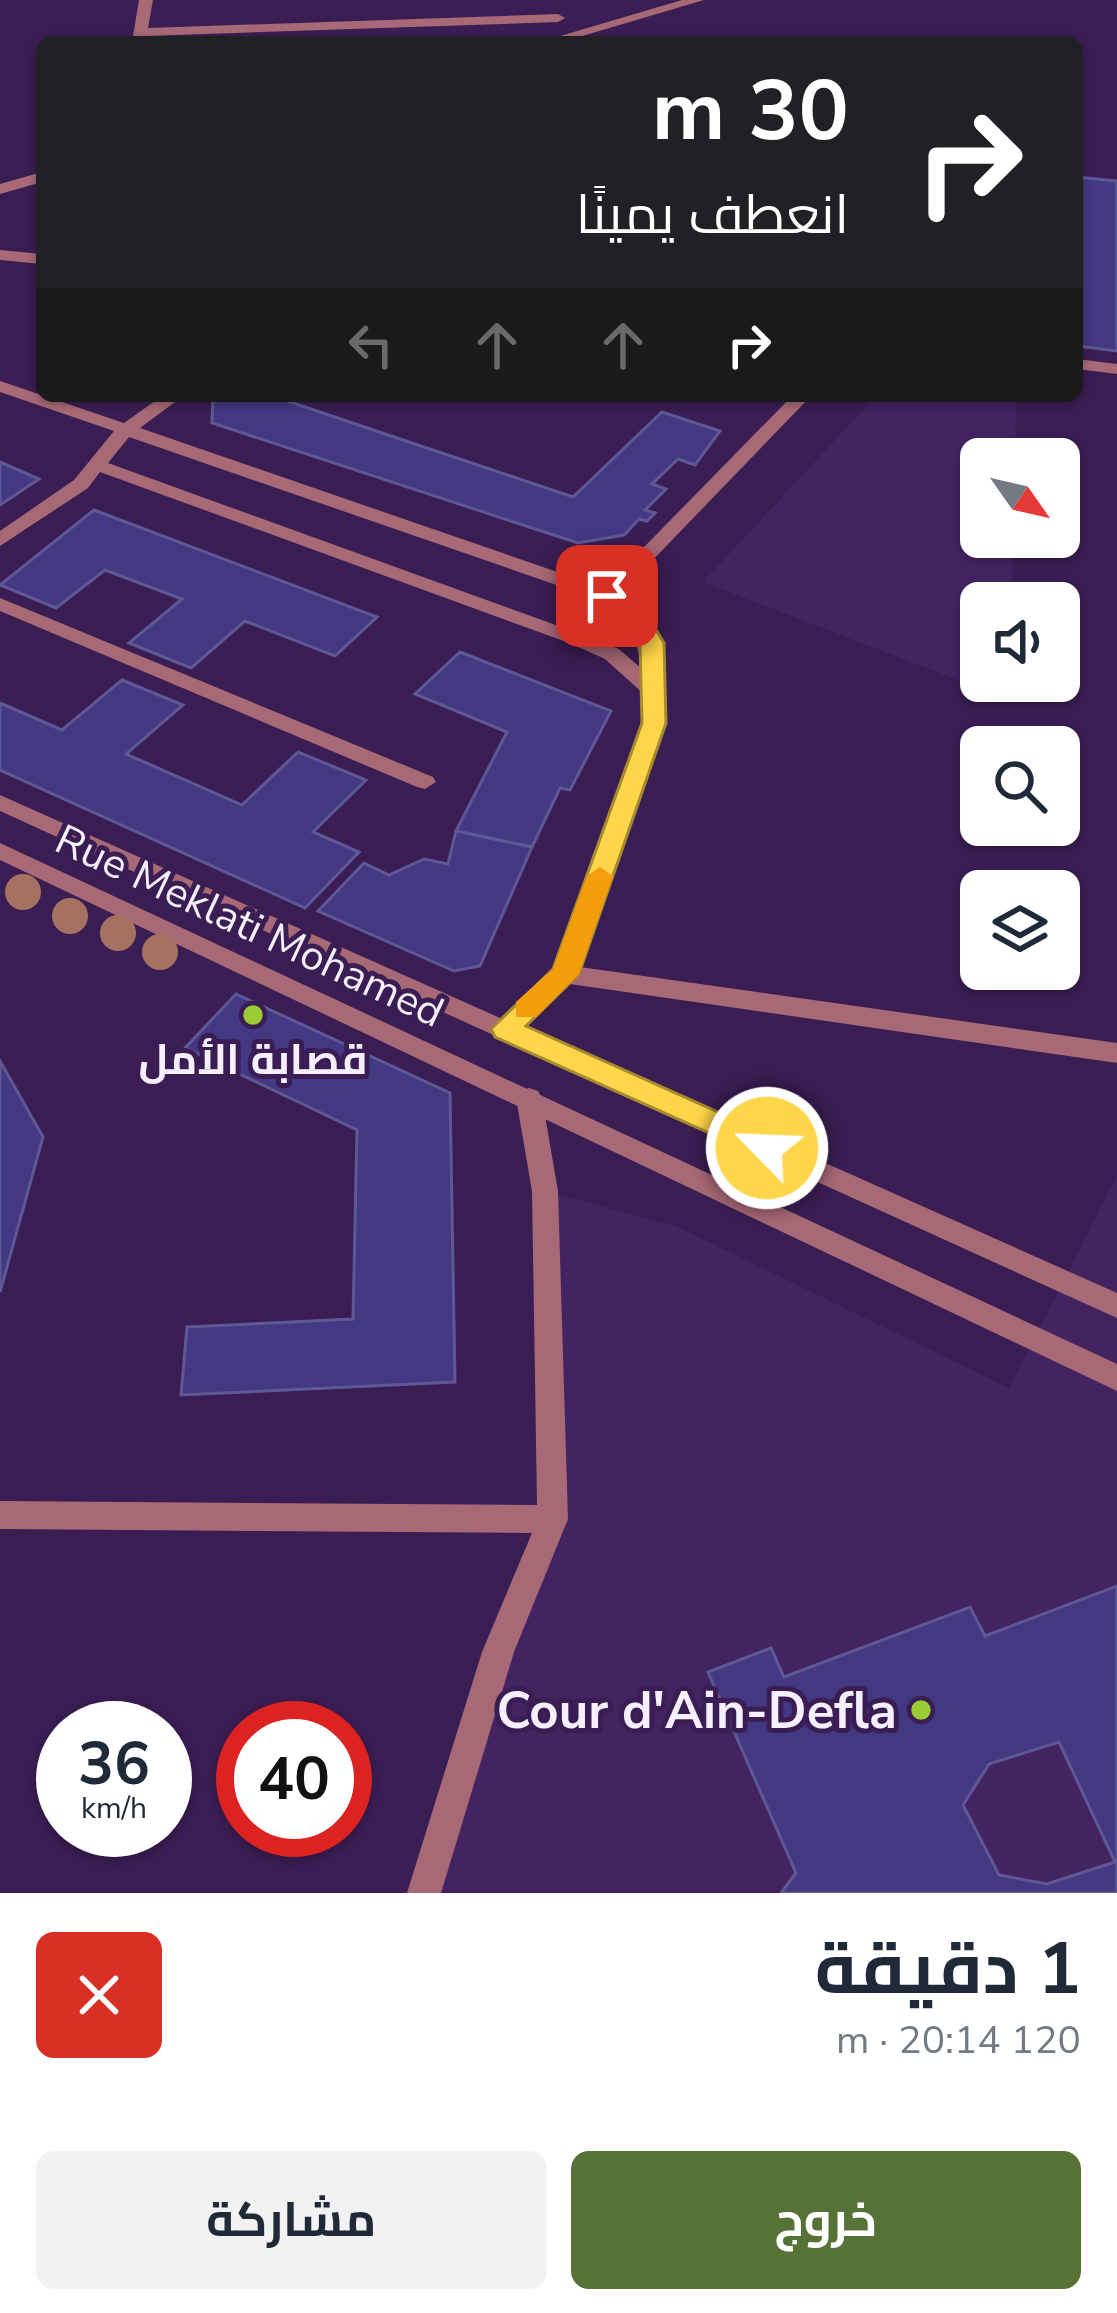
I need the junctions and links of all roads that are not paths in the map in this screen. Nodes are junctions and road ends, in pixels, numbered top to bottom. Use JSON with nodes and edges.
{"nodes":[{"id":1,"x":146,"y":0,"type":"edge"},
{"id":2,"x":555,"y":0,"type":"edge"},
{"id":3,"x":697,"y":0,"type":"edge"},
{"id":4,"x":558,"y":18,"type":"junction"},
{"id":5,"x":141,"y":36,"type":"edge"},
{"id":6,"x":163,"y":36,"type":"edge"},
{"id":7,"x":563,"y":36,"type":"edge"},
{"id":8,"x":571,"y":36,"type":"edge"},
{"id":9,"x":36,"y":178,"type":"edge"},
{"id":10,"x":6,"y":185,"type":"edge"},
{"id":11,"x":0,"y":255,"type":"edge"},
{"id":12,"x":36,"y":258,"type":"edge"},
{"id":13,"x":1083,"y":365,"type":"edge"},
{"id":14,"x":1117,"y":369,"type":"edge"},
{"id":15,"x":0,"y":386,"type":"edge"},
{"id":16,"x":36,"y":400,"type":"edge"},
{"id":17,"x":42,"y":402,"type":"edge"},
{"id":18,"x":166,"y":402,"type":"edge"},
{"id":19,"x":796,"y":402,"type":"edge"},
{"id":20,"x":122,"y":433,"type":"junction"},
{"id":21,"x":94,"y":464,"type":"junction"},
{"id":22,"x":0,"y":540,"type":"edge"},
{"id":23,"x":607,"y":596,"type":"junction"},
{"id":24,"x":0,"y":604,"type":"edge"},
{"id":25,"x":656,"y":693,"type":"junction"},
{"id":26,"x":424,"y":782,"type":"dead end"},
{"id":27,"x":0,"y":802,"type":"edge"},
{"id":28,"x":0,"y":851,"type":"edge"},
{"id":29,"x":565,"y":974,"type":"junction"},
{"id":30,"x":505,"y":1029,"type":"junction"},
{"id":31,"x":1117,"y":1053,"type":"edge"},
{"id":32,"x":529,"y":1098,"type":"junction"},
{"id":33,"x":1117,"y":1306,"type":"edge"},
{"id":34,"x":1117,"y":1378,"type":"edge"},
{"id":35,"x":0,"y":1515,"type":"edge"},
{"id":36,"x":553,"y":1519,"type":"junction"},
{"id":37,"x":424,"y":1893,"type":"edge"}],
"edges":[{"from":1,"to":5,"type":"street"},
{"from":2,"to":4,"type":"street"},
{"from":3,"to":8,"type":"street"},
{"from":4,"to":6,"type":"street"},
{"from":4,"to":7,"type":"street"},
{"from":9,"to":10,"type":"street"},
{"from":11,"to":12,"type":"street"},
{"from":13,"to":14,"type":"street"},
{"from":15,"to":16,"type":"street"},
{"from":17,"to":20,"type":"street"},
{"from":18,"to":20,"type":"street"},
{"from":19,"to":23,"type":"street"},
{"from":20,"to":21,"type":"street"},
{"from":20,"to":23,"type":"street"},
{"from":21,"to":22,"type":"street"},
{"from":21,"to":25,"type":"street"},
{"from":23,"to":25,"type":"street"},
{"from":24,"to":26,"type":"street"},
{"from":25,"to":29,"type":"street"},
{"from":27,"to":30,"type":"street","name":"Rue Meklati Mohamed"},
{"from":28,"to":32,"type":"street","name":"Rue Meklati Mohamed"},
{"from":29,"to":30,"type":"street"},
{"from":29,"to":31,"type":"street"},
{"from":30,"to":33,"type":"street","name":"Rue Meklati Mohamed"},
{"from":32,"to":34,"type":"street","name":"Rue Meklati Mohamed"},
{"from":32,"to":36,"type":"street"},
{"from":35,"to":36,"type":"street"},
{"from":36,"to":37,"type":"street"}]}
